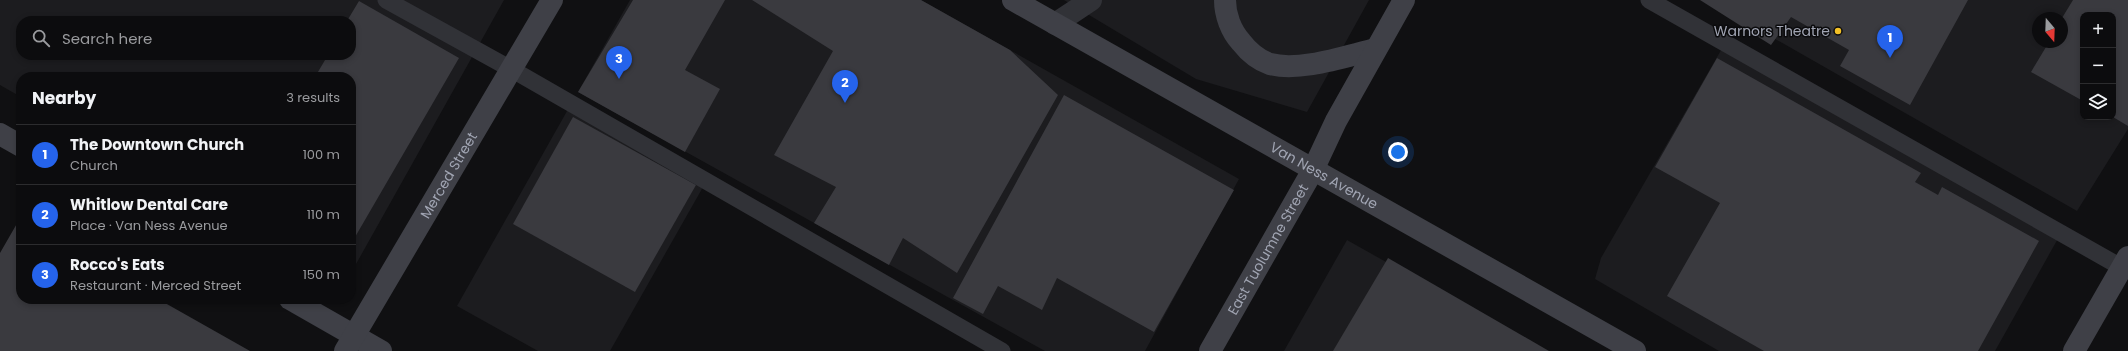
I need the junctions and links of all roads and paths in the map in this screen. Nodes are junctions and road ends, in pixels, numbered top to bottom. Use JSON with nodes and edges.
{"nodes":[{"id":1,"x":386,"y":0,"type":"edge"},
{"id":2,"x":552,"y":0,"type":"edge"},
{"id":3,"x":1013,"y":0,"type":"edge"},
{"id":4,"x":1091,"y":0,"type":"edge"},
{"id":5,"x":1225,"y":0,"type":"edge"},
{"id":6,"x":1404,"y":0,"type":"edge"},
{"id":7,"x":1649,"y":0,"type":"edge"},
{"id":8,"x":1055,"y":24,"type":"junction"},
{"id":9,"x":1376,"y":49,"type":"junction"},
{"id":10,"x":511,"y":69,"type":"junction"},
{"id":11,"x":0,"y":134,"type":"edge"},
{"id":12,"x":16,"y":143,"type":"edge"},
{"id":13,"x":1312,"y":170,"type":"junction"},
{"id":14,"x":2126,"y":265,"type":"edge"},
{"id":15,"x":297,"y":304,"type":"edge"},
{"id":16,"x":350,"y":343,"type":"edge"},
{"id":17,"x":381,"y":351,"type":"edge"},
{"id":18,"x":1002,"y":351,"type":"edge"},
{"id":19,"x":1210,"y":351,"type":"edge"},
{"id":20,"x":1635,"y":351,"type":"edge"},
{"id":21,"x":2074,"y":351,"type":"edge"}],
"edges":[{"from":1,"to":10,"type":"lane"},
{"from":2,"to":10,"type":"main road","name":"Merced Street"},
{"from":3,"to":8,"type":"main road","name":"Van Ness Avenue"},
{"from":4,"to":8,"type":"street"},
{"from":5,"to":9,"type":"main road"},
{"from":6,"to":9,"type":"main road","name":"East Tuolumne Street"},
{"from":7,"to":14,"type":"lane"},
{"from":8,"to":13,"type":"main road","name":"Van Ness Avenue"},
{"from":9,"to":13,"type":"main road","name":"East Tuolumne Street"},
{"from":10,"to":16,"type":"main road","name":"Merced Street"},
{"from":10,"to":18,"type":"lane"},
{"from":11,"to":12,"type":"main road"},
{"from":13,"to":19,"type":"main road","name":"East Tuolumne Street"},
{"from":13,"to":20,"type":"main road","name":"Van Ness Avenue"},
{"from":14,"to":21,"type":"main road"},
{"from":15,"to":16,"type":"main road"},
{"from":16,"to":17,"type":"main road"}]}
